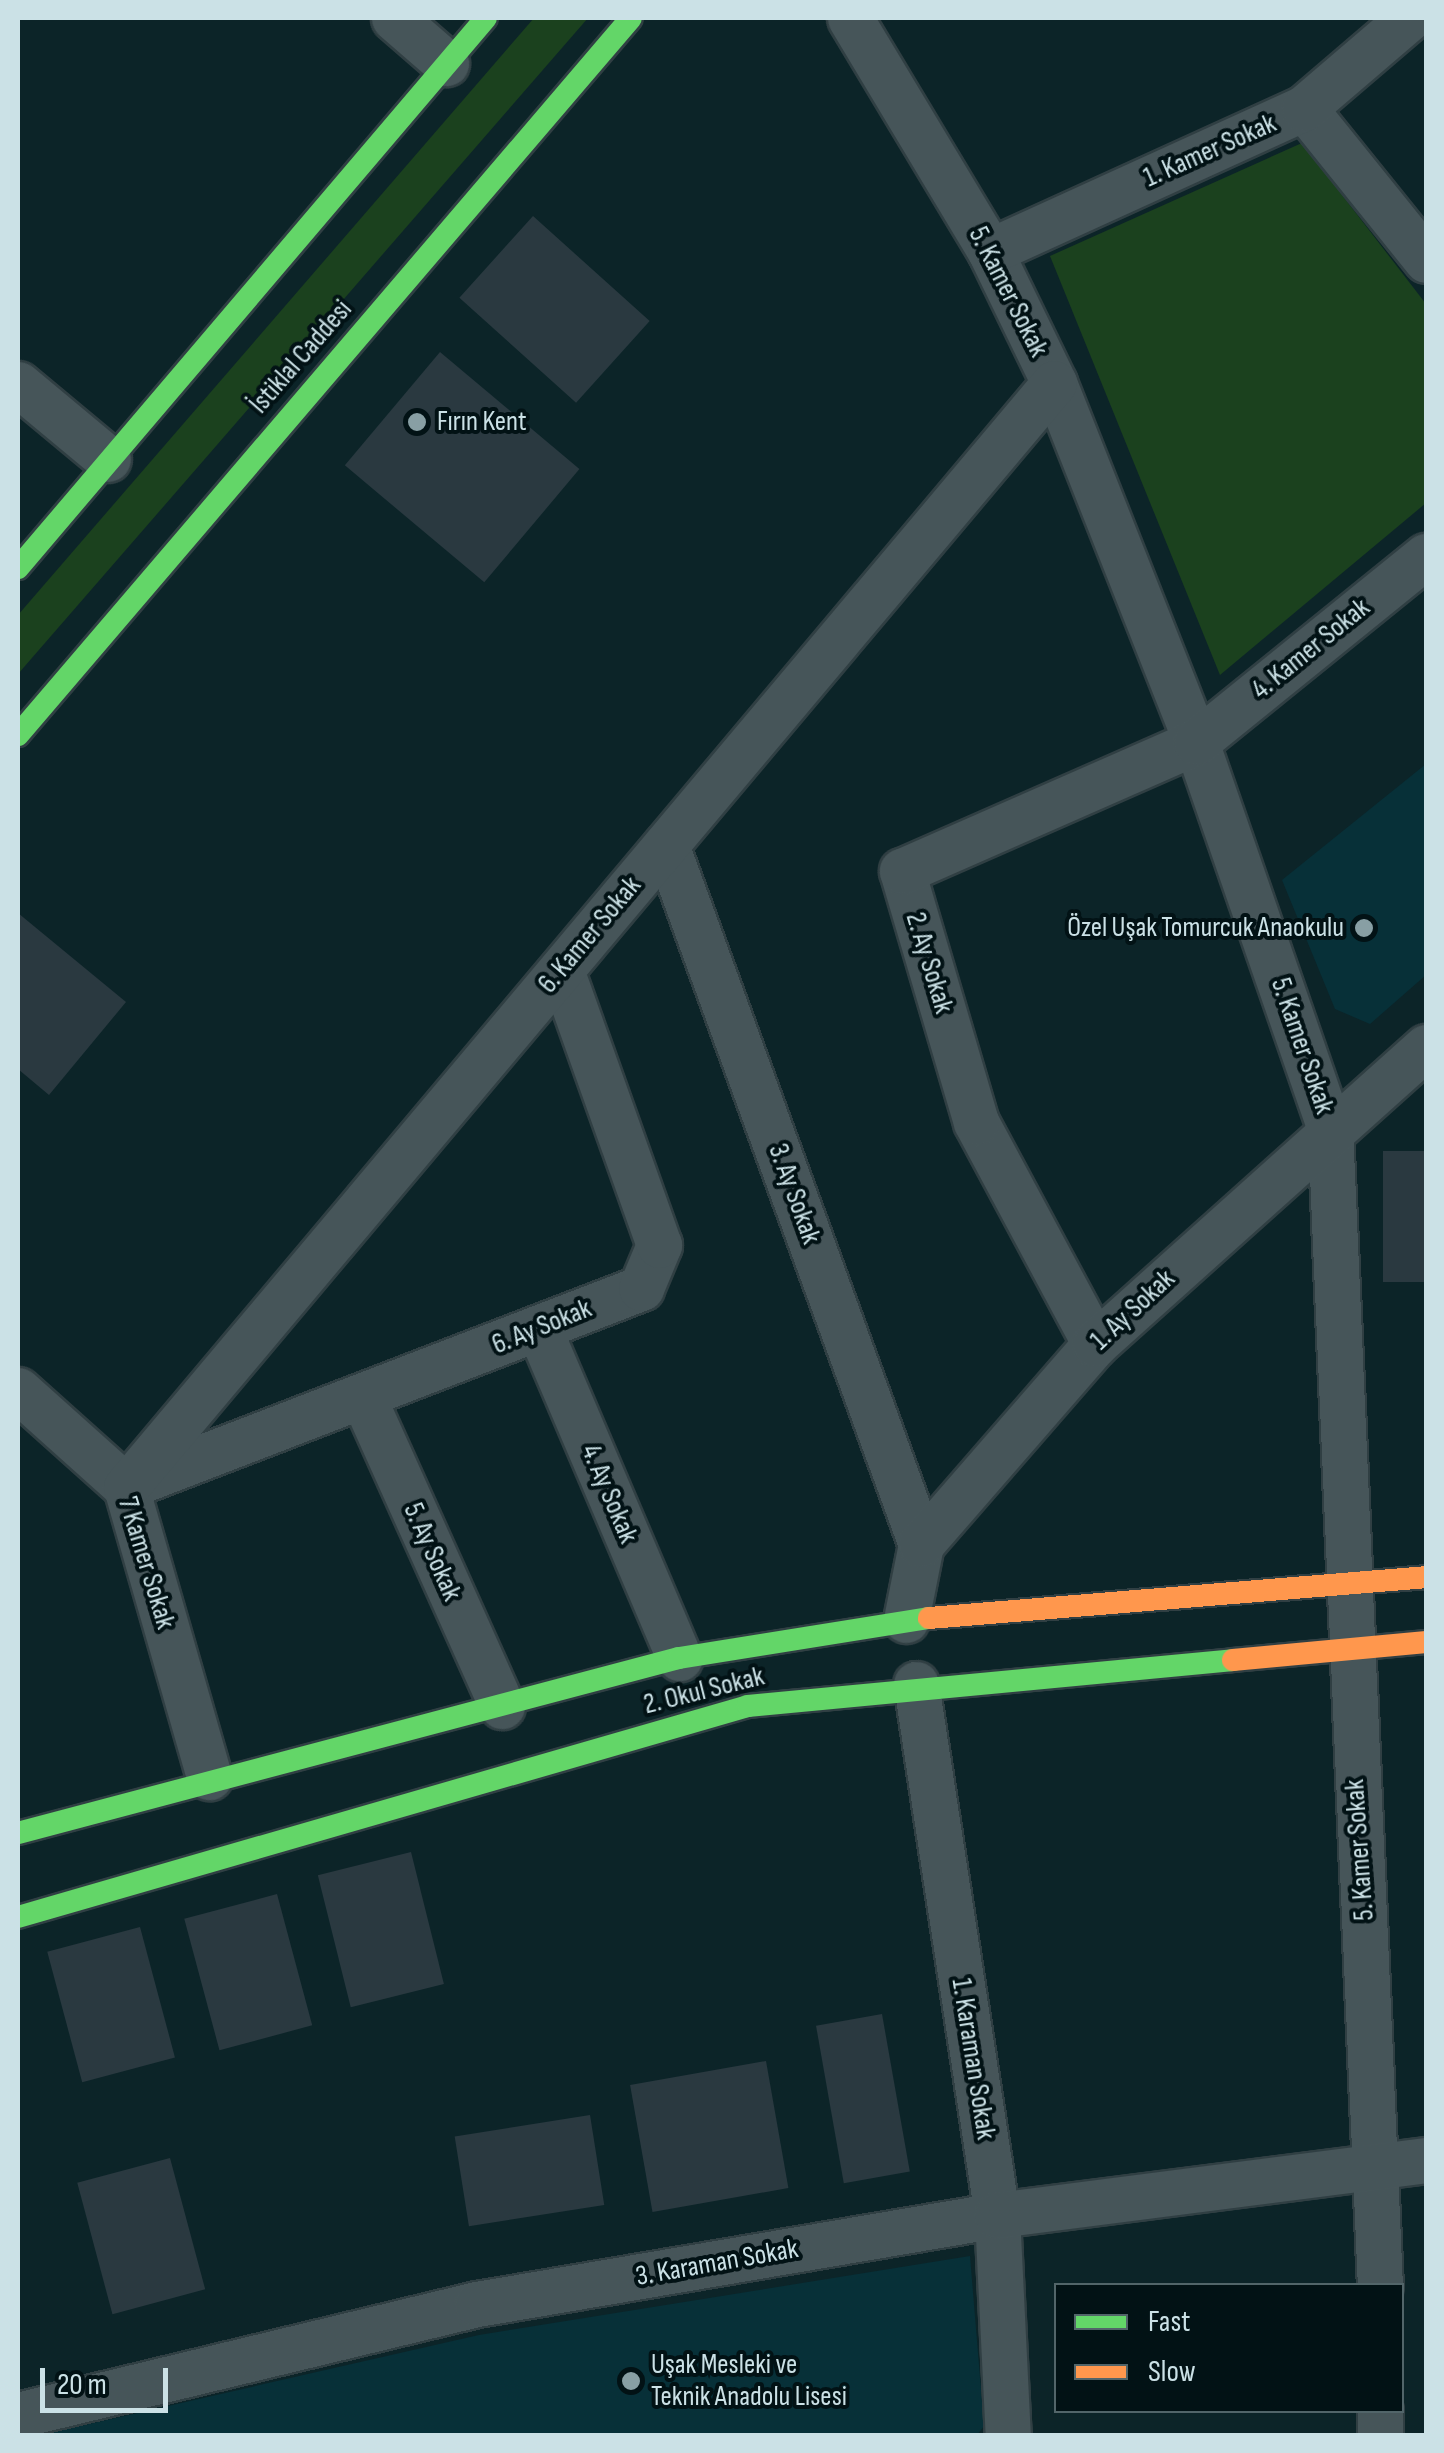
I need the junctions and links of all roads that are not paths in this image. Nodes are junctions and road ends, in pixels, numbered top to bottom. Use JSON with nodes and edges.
{"nodes":[{"id":1,"x":394,"y":18,"type":"edge"},
{"id":2,"x":486,"y":18,"type":"edge"},
{"id":3,"x":631,"y":18,"type":"edge"},
{"id":4,"x":850,"y":18,"type":"edge"},
{"id":5,"x":1409,"y":18,"type":"edge"},
{"id":6,"x":446,"y":63,"type":"junction"},
{"id":7,"x":1304,"y":108,"type":"junction"},
{"id":8,"x":990,"y":251,"type":"junction"},
{"id":9,"x":1426,"y":260,"type":"edge"},
{"id":10,"x":1054,"y":383,"type":"junction"},
{"id":11,"x":18,"y":384,"type":"edge"},
{"id":12,"x":108,"y":459,"type":"junction"},
{"id":13,"x":1426,"y":556,"type":"edge"},
{"id":14,"x":18,"y":568,"type":"edge"},
{"id":15,"x":18,"y":736,"type":"edge"},
{"id":16,"x":1196,"y":742,"type":"junction"},
{"id":17,"x":666,"y":844,"type":"junction"},
{"id":18,"x":561,"y":970,"type":"junction"},
{"id":19,"x":1426,"y":1047,"type":"edge"},
{"id":20,"x":1330,"y":1128,"type":"junction"},
{"id":21,"x":538,"y":1329,"type":"junction"},
{"id":22,"x":1096,"y":1344,"type":"junction"},
{"id":23,"x":18,"y":1390,"type":"edge"},
{"id":24,"x":362,"y":1397,"type":"junction"},
{"id":25,"x":126,"y":1487,"type":"junction"},
{"id":26,"x":922,"y":1544,"type":"junction"},
{"id":27,"x":1426,"y":1577,"type":"edge"},
{"id":28,"x":1348,"y":1578,"type":"junction"},
{"id":29,"x":906,"y":1620,"type":"junction"},
{"id":30,"x":1426,"y":1642,"type":"edge"},
{"id":31,"x":1347,"y":1644,"type":"junction"},
{"id":32,"x":680,"y":1658,"type":"junction"},
{"id":33,"x":916,"y":1684,"type":"junction"},
{"id":34,"x":502,"y":1706,"type":"junction"},
{"id":35,"x":208,"y":1777,"type":"junction"},
{"id":36,"x":18,"y":1832,"type":"edge"},
{"id":37,"x":18,"y":1916,"type":"edge"},
{"id":38,"x":1426,"y":2160,"type":"edge"},
{"id":39,"x":1380,"y":2168,"type":"junction"},
{"id":40,"x":997,"y":2215,"type":"junction"},
{"id":41,"x":1380,"y":2283,"type":"edge"},
{"id":42,"x":18,"y":2415,"type":"edge"},
{"id":43,"x":1008,"y":2436,"type":"edge"}],
"edges":[{"from":1,"to":6,"type":"street"},
{"from":2,"to":6,"type":"street"},
{"from":3,"to":15,"type":"street","name":"İstiklal Caddesi"},
{"from":4,"to":8,"type":"street","name":"5. Kamer Sokak"},
{"from":5,"to":7,"type":"street","name":"1. Kamer Sokak"},
{"from":6,"to":12,"type":"street"},
{"from":7,"to":8,"type":"street","name":"1. Kamer Sokak"},
{"from":7,"to":9,"type":"street"},
{"from":8,"to":10,"type":"street","name":"5. Kamer Sokak"},
{"from":10,"to":16,"type":"street","name":"5. Kamer Sokak"},
{"from":10,"to":17,"type":"street","name":"6. Kamer Sokak"},
{"from":11,"to":12,"type":"street"},
{"from":12,"to":14,"type":"street"},
{"from":13,"to":16,"type":"street","name":"4. Kamer Sokak"},
{"from":16,"to":20,"type":"street","name":"5. Kamer Sokak"},
{"from":16,"to":22,"type":"street","name":"2. Ay Sokak"},
{"from":17,"to":18,"type":"street","name":"6. Kamer Sokak"},
{"from":17,"to":26,"type":"street","name":"3. Ay Sokak"},
{"from":18,"to":21,"type":"street","name":"6. Ay Sokak"},
{"from":18,"to":25,"type":"street","name":"6. Kamer Sokak"},
{"from":19,"to":20,"type":"street","name":"1. Ay Sokak"},
{"from":20,"to":22,"type":"street","name":"1. Ay Sokak"},
{"from":20,"to":28,"type":"street","name":"5. Kamer Sokak"},
{"from":21,"to":24,"type":"street","name":"6. Ay Sokak"},
{"from":21,"to":32,"type":"street","name":"4. Ay Sokak"},
{"from":22,"to":26,"type":"street","name":"1. Ay Sokak"},
{"from":23,"to":25,"type":"street","name":"7 Kamer Sokak"},
{"from":24,"to":25,"type":"street","name":"6. Ay Sokak"},
{"from":24,"to":34,"type":"street","name":"5. Ay Sokak"},
{"from":25,"to":35,"type":"street","name":"7 Kamer Sokak"},
{"from":26,"to":29,"type":"street","name":"1. Ay Sokak"},
{"from":27,"to":28,"type":"street","name":"2. Okul Sokak"},
{"from":28,"to":29,"type":"street","name":"2. Okul Sokak"},
{"from":28,"to":31,"type":"street","name":"5. Kamer Sokak"},
{"from":29,"to":32,"type":"street","name":"2. Okul Sokak"},
{"from":29,"to":33,"type":"street"},
{"from":30,"to":31,"type":"street","name":"2. Okul Sokak"},
{"from":31,"to":33,"type":"street","name":"2. Okul Sokak"},
{"from":31,"to":39,"type":"street","name":"5. Kamer Sokak"},
{"from":32,"to":34,"type":"street","name":"2. Okul Sokak"},
{"from":33,"to":37,"type":"street","name":"2. Okul Sokak"},
{"from":33,"to":40,"type":"street","name":"1. Karaman Sokak"},
{"from":34,"to":35,"type":"street","name":"2. Okul Sokak"},
{"from":35,"to":36,"type":"street","name":"2. Okul Sokak"},
{"from":38,"to":39,"type":"street","name":"3. Karaman Sokak"},
{"from":39,"to":40,"type":"street","name":"3. Karaman Sokak"},
{"from":39,"to":41,"type":"street","name":"5. Kamer Sokak"},
{"from":40,"to":42,"type":"street","name":"3. Karaman Sokak"},
{"from":40,"to":43,"type":"street","name":"1. Karaman Sokak"}]}
